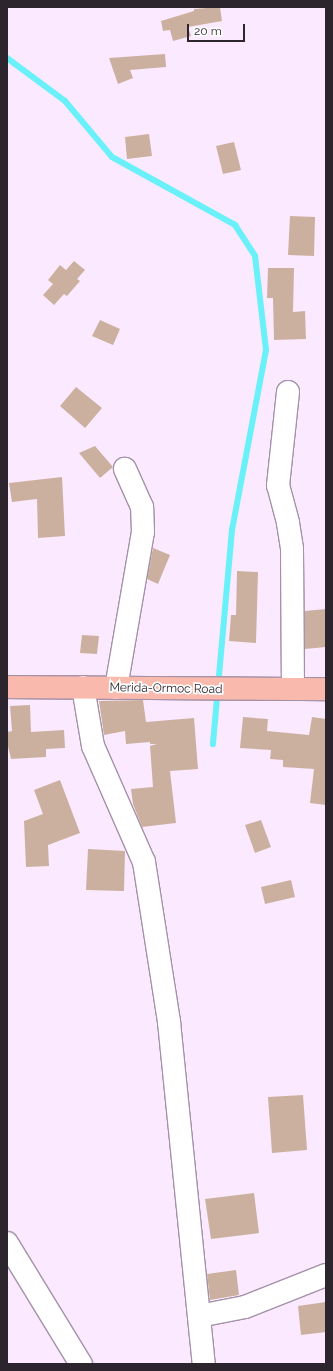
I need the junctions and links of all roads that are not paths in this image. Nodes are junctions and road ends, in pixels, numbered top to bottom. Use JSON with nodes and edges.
{"nodes":[{"id":1,"x":288,"y":392,"type":"dead end"},
{"id":2,"x":125,"y":469,"type":"dead end"},
{"id":3,"x":7,"y":687,"type":"edge"},
{"id":4,"x":84,"y":687,"type":"junction"},
{"id":5,"x":116,"y":688,"type":"junction"},
{"id":6,"x":293,"y":689,"type":"junction"},
{"id":7,"x":326,"y":689,"type":"edge"},
{"id":8,"x":7,"y":1243,"type":"edge"},
{"id":9,"x":326,"y":1274,"type":"edge"},
{"id":10,"x":200,"y":1316,"type":"junction"},
{"id":11,"x":81,"y":1364,"type":"edge"},
{"id":12,"x":204,"y":1364,"type":"edge"}],
"edges":[{"from":1,"to":6,"type":"street"},
{"from":2,"to":5,"type":"street"},
{"from":3,"to":4,"type":"highway","name":"Merida-Ormoc Road"},
{"from":4,"to":5,"type":"highway","name":"Merida-Ormoc Road"},
{"from":4,"to":10,"type":"street"},
{"from":5,"to":6,"type":"highway","name":"Merida-Ormoc Road"},
{"from":6,"to":7,"type":"highway","name":"Merida-Ormoc Road"},
{"from":8,"to":11,"type":"street"},
{"from":9,"to":10,"type":"street"},
{"from":10,"to":12,"type":"street"}]}
